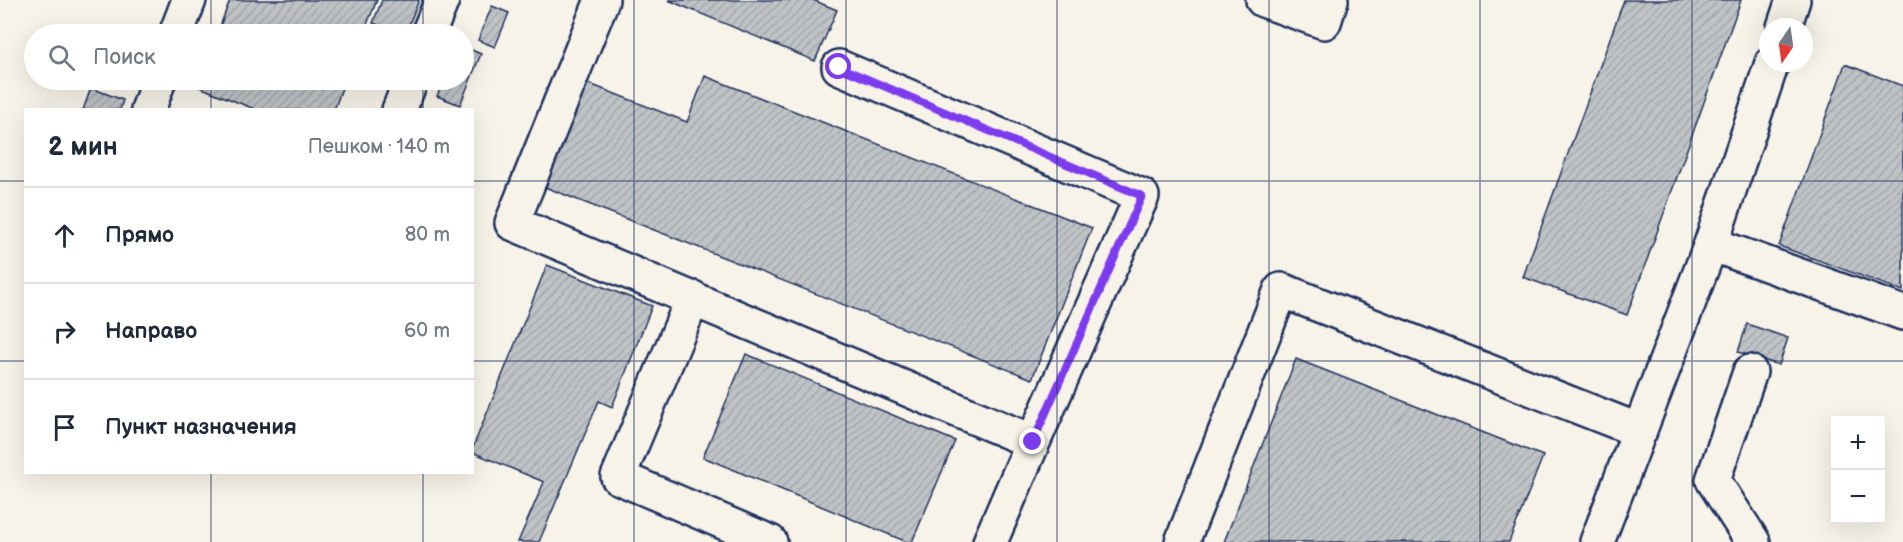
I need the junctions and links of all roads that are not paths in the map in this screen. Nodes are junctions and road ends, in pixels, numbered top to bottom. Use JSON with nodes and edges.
{"nodes":[{"id":1,"x":189,"y":0,"type":"edge"},
{"id":2,"x":442,"y":0,"type":"edge"},
{"id":3,"x":602,"y":0,"type":"edge"},
{"id":4,"x":1263,"y":0,"type":"edge"},
{"id":5,"x":1793,"y":0,"type":"edge"},
{"id":6,"x":1328,"y":11,"type":"edge"},
{"id":7,"x":1787,"y":18,"type":"edge"},
{"id":8,"x":180,"y":24,"type":"edge"},
{"id":9,"x":432,"y":24,"type":"edge"},
{"id":10,"x":839,"y":67,"type":"dead end"},
{"id":11,"x":1769,"y":72,"type":"edge"},
{"id":12,"x":155,"y":90,"type":"edge"},
{"id":13,"x":407,"y":90,"type":"edge"},
{"id":14,"x":149,"y":108,"type":"edge"},
{"id":15,"x":400,"y":108,"type":"edge"},
{"id":16,"x":1711,"y":244,"type":"junction"},
{"id":17,"x":693,"y":298,"type":"junction"},
{"id":18,"x":1903,"y":313,"type":"edge"},
{"id":19,"x":1750,"y":372,"type":"dead end"},
{"id":20,"x":1640,"y":431,"type":"junction"},
{"id":21,"x":1033,"y":442,"type":"junction"},
{"id":22,"x":770,"y":542,"type":"edge"},
{"id":23,"x":990,"y":542,"type":"edge"},
{"id":24,"x":1182,"y":542,"type":"edge"},
{"id":25,"x":1597,"y":542,"type":"edge"},
{"id":26,"x":1753,"y":542,"type":"edge"}],
"edges":[{"from":1,"to":8,"type":"street"},
{"from":2,"to":9,"type":"street"},
{"from":3,"to":17,"type":"street"},
{"from":4,"to":6,"type":"street"},
{"from":5,"to":7,"type":"street"},
{"from":10,"to":21,"type":"street"},
{"from":11,"to":16,"type":"street"},
{"from":12,"to":14,"type":"street"},
{"from":13,"to":15,"type":"street"},
{"from":16,"to":18,"type":"street"},
{"from":16,"to":20,"type":"street"},
{"from":17,"to":21,"type":"street"},
{"from":17,"to":22,"type":"street"},
{"from":19,"to":26,"type":"street"},
{"from":20,"to":24,"type":"street"},
{"from":20,"to":25,"type":"street"},
{"from":21,"to":23,"type":"street"}]}
